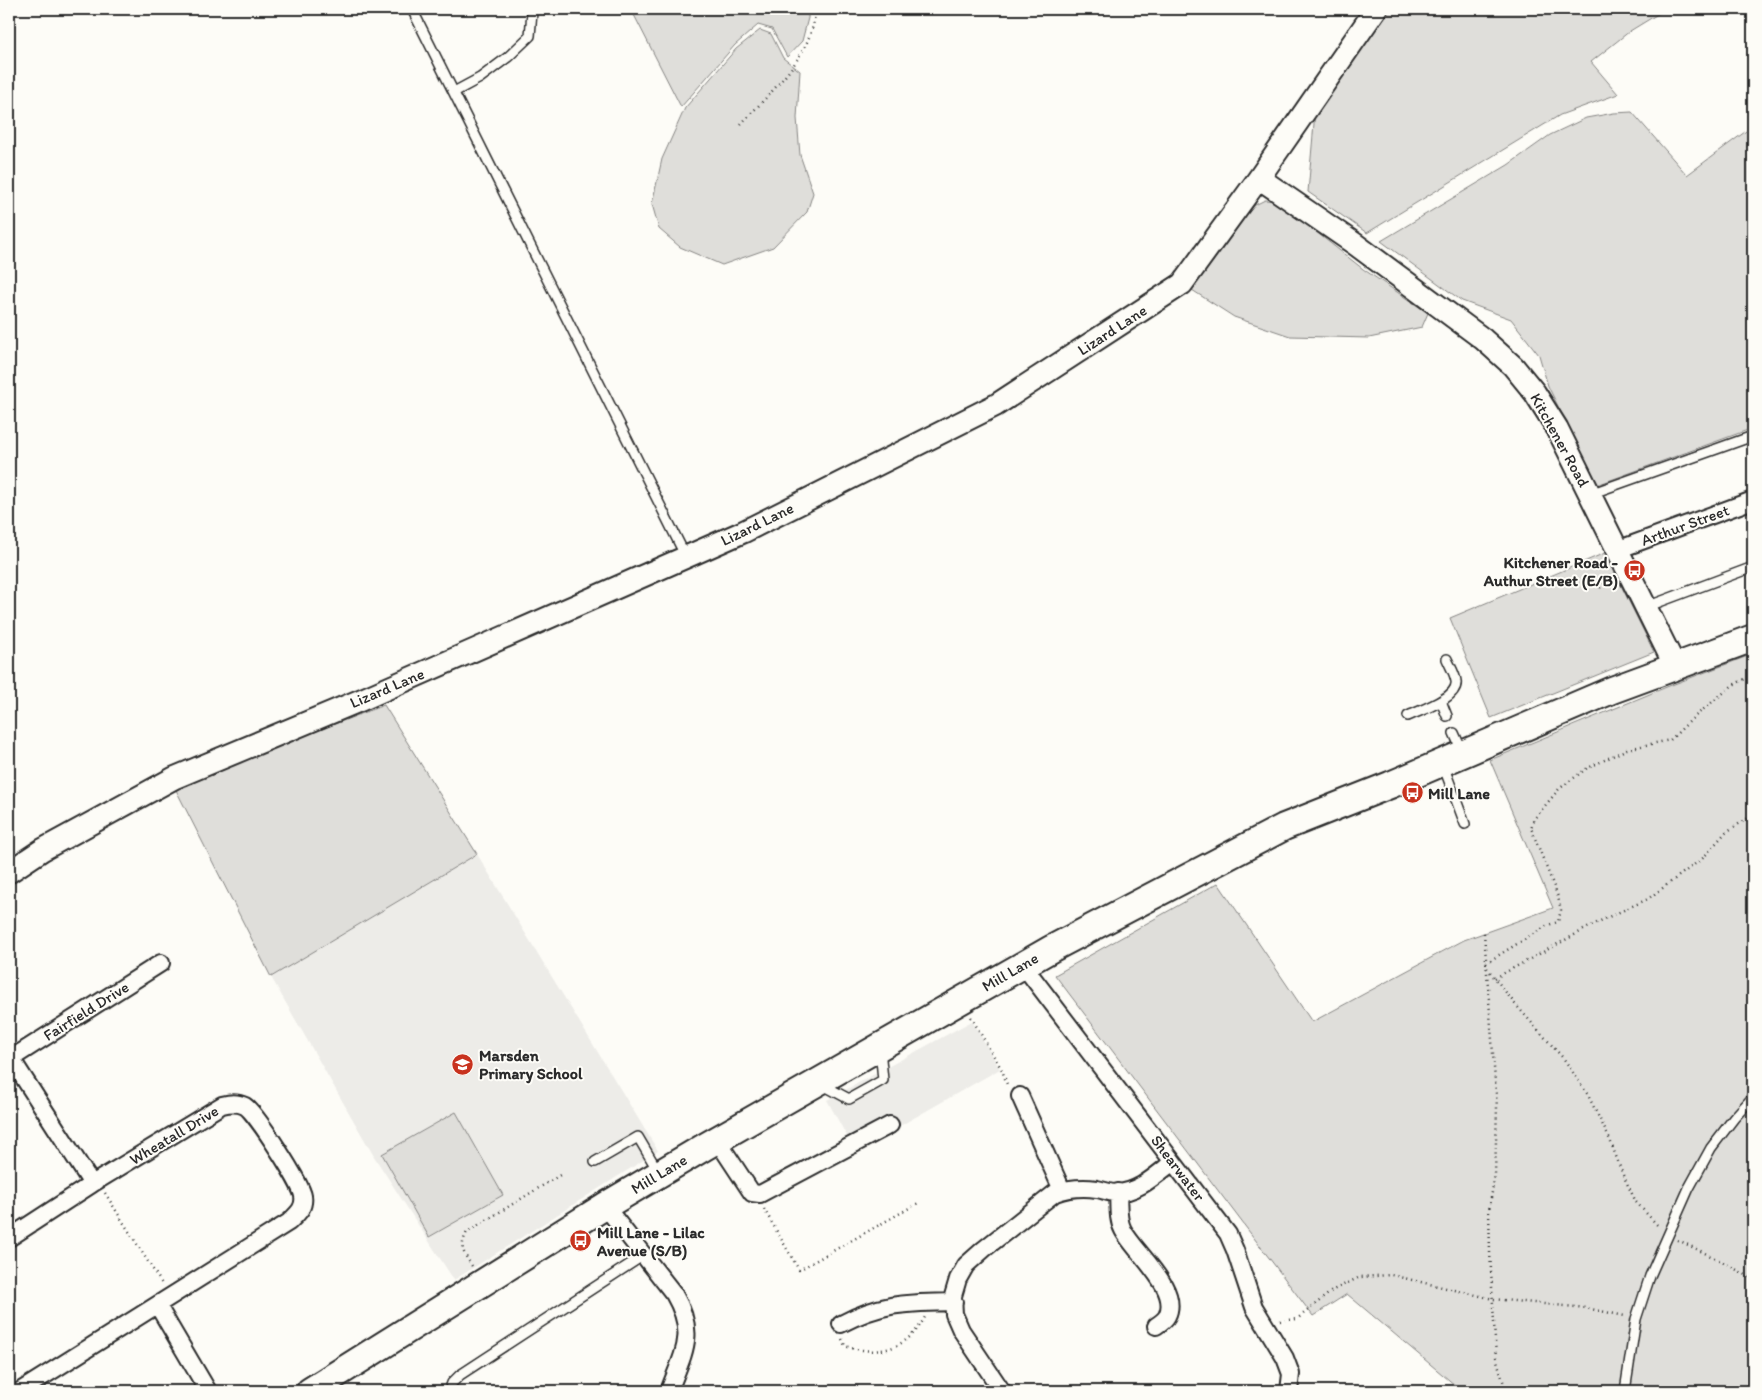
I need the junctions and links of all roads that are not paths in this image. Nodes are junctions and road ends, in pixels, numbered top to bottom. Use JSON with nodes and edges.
{"nodes":[{"id":1,"x":412,"y":9,"type":"edge"},
{"id":2,"x":530,"y":9,"type":"edge"},
{"id":3,"x":1376,"y":9,"type":"edge"},
{"id":4,"x":454,"y":92,"type":"junction"},
{"id":5,"x":1259,"y":178,"type":"junction"},
{"id":6,"x":1753,"y":436,"type":"edge"},
{"id":7,"x":1589,"y":494,"type":"junction"},
{"id":8,"x":1753,"y":500,"type":"edge"},
{"id":9,"x":1617,"y":550,"type":"junction"},
{"id":10,"x":686,"y":557,"type":"junction"},
{"id":11,"x":1753,"y":567,"type":"edge"},
{"id":12,"x":1646,"y":607,"type":"junction"},
{"id":13,"x":1753,"y":638,"type":"edge"},
{"id":14,"x":1447,"y":660,"type":"dead end"},
{"id":15,"x":1675,"y":666,"type":"junction"},
{"id":16,"x":1441,"y":701,"type":"junction"},
{"id":17,"x":1408,"y":716,"type":"dead end"},
{"id":18,"x":1447,"y":716,"type":"dead end"},
{"id":19,"x":1453,"y":750,"type":"junction"},
{"id":20,"x":1465,"y":824,"type":"dead end"},
{"id":21,"x":9,"y":872,"type":"edge"},
{"id":22,"x":161,"y":963,"type":"dead end"},
{"id":23,"x":1024,"y":965,"type":"junction"},
{"id":24,"x":9,"y":1058,"type":"edge"},
{"id":25,"x":1020,"y":1096,"type":"road end"},
{"id":26,"x":1753,"y":1097,"type":"edge"},
{"id":27,"x":890,"y":1124,"type":"dead end"},
{"id":28,"x":717,"y":1140,"type":"junction"},
{"id":29,"x":595,"y":1162,"type":"dead end"},
{"id":30,"x":1173,"y":1162,"type":"junction"},
{"id":31,"x":660,"y":1174,"type":"junction"},
{"id":32,"x":95,"y":1183,"type":"junction"},
{"id":33,"x":1062,"y":1190,"type":"junction"},
{"id":34,"x":1118,"y":1192,"type":"junction"},
{"id":35,"x":605,"y":1206,"type":"junction"},
{"id":36,"x":9,"y":1238,"type":"edge"},
{"id":37,"x":644,"y":1256,"type":"junction"},
{"id":38,"x":164,"y":1302,"type":"junction"},
{"id":39,"x":954,"y":1302,"type":"junction"},
{"id":40,"x":841,"y":1324,"type":"road end"},
{"id":41,"x":1156,"y":1326,"type":"dead end"},
{"id":42,"x":318,"y":1389,"type":"edge"},
{"id":43,"x":20,"y":1391,"type":"edge"},
{"id":44,"x":208,"y":1391,"type":"edge"},
{"id":45,"x":449,"y":1391,"type":"edge"},
{"id":46,"x":669,"y":1391,"type":"edge"},
{"id":47,"x":1002,"y":1391,"type":"edge"},
{"id":48,"x":1289,"y":1391,"type":"edge"},
{"id":49,"x":1625,"y":1391,"type":"edge"}],
"edges":[{"from":1,"to":4,"type":"lane"},
{"from":2,"to":4,"type":"lane"},
{"from":3,"to":5,"type":"street","name":"Lizard Lane"},
{"from":4,"to":10,"type":"lane"},
{"from":5,"to":7,"type":"street","name":"Kitchener Road"},
{"from":5,"to":10,"type":"street","name":"Lizard Lane"},
{"from":6,"to":7,"type":"lane"},
{"from":7,"to":9,"type":"street","name":"Kitchener Road"},
{"from":8,"to":9,"type":"street","name":"Arthur Street"},
{"from":9,"to":12,"type":"street","name":"Kitchener Road"},
{"from":10,"to":21,"type":"street","name":"Lizard Lane"},
{"from":11,"to":12,"type":"lane"},
{"from":12,"to":15,"type":"street","name":"Kitchener Road"},
{"from":13,"to":15,"type":"main road","name":"Mill Lane"},
{"from":14,"to":16,"type":"lane"},
{"from":15,"to":19,"type":"main road","name":"Mill Lane"},
{"from":16,"to":17,"type":"lane"},
{"from":16,"to":18,"type":"lane"},
{"from":19,"to":20,"type":"lane"},
{"from":19,"to":23,"type":"main road","name":"Mill Lane"},
{"from":22,"to":24,"type":"street","name":"Fairfield Drive"},
{"from":23,"to":28,"type":"main road","name":"Mill Lane"},
{"from":23,"to":30,"type":"street","name":"Shearwater"},
{"from":24,"to":32,"type":"street","name":"Fairfield Drive"},
{"from":25,"to":33,"type":"street"},
{"from":26,"to":49,"type":"lane"},
{"from":27,"to":28,"type":"street"},
{"from":28,"to":31,"type":"main road","name":"Mill Lane"},
{"from":29,"to":31,"type":"lane"},
{"from":30,"to":34,"type":"street"},
{"from":30,"to":48,"type":"street","name":"Shearwater"},
{"from":31,"to":35,"type":"main road","name":"Mill Lane"},
{"from":32,"to":36,"type":"street","name":"Wheatall Drive"},
{"from":32,"to":38,"type":"street","name":"Wheatall Drive"},
{"from":33,"to":34,"type":"street"},
{"from":33,"to":39,"type":"street"},
{"from":34,"to":41,"type":"street"},
{"from":35,"to":37,"type":"street"},
{"from":35,"to":42,"type":"main road","name":"Mill Lane"},
{"from":37,"to":45,"type":"lane"},
{"from":37,"to":46,"type":"street"},
{"from":38,"to":43,"type":"street","name":"Wheatall Drive"},
{"from":38,"to":44,"type":"street"},
{"from":39,"to":40,"type":"street"},
{"from":39,"to":47,"type":"street"}]}
